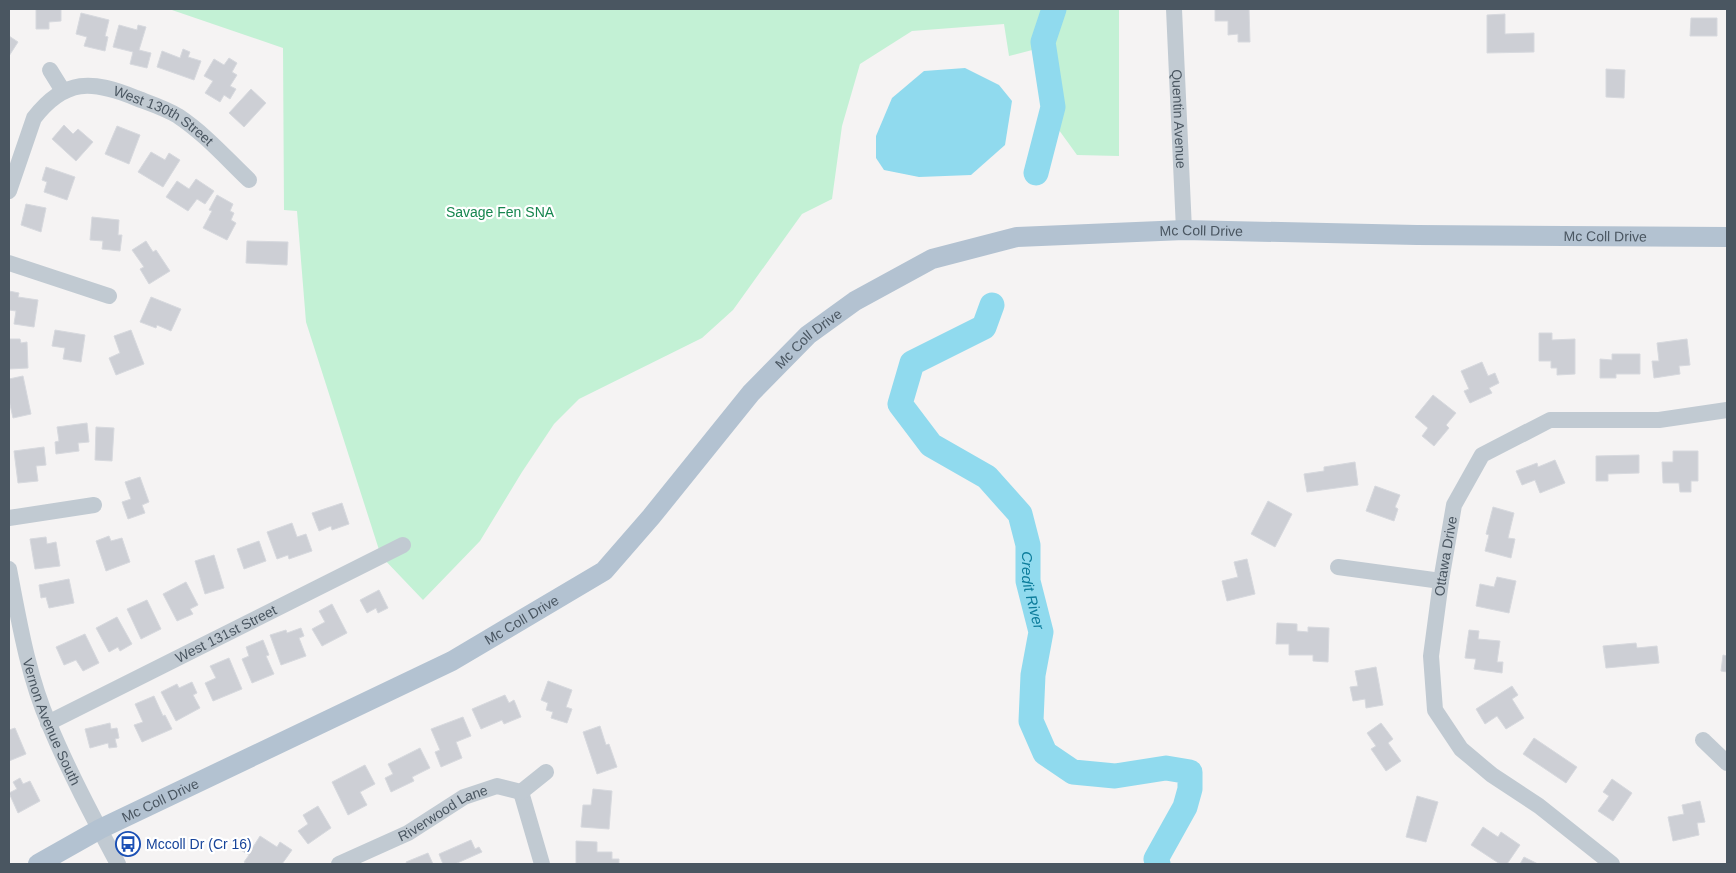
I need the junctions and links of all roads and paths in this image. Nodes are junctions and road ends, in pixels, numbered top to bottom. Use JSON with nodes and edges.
{"nodes":[{"id":1,"x":1174,"y":9,"type":"edge"},
{"id":2,"x":50,"y":70,"type":"dead end"},
{"id":3,"x":63,"y":91,"type":"junction"},
{"id":4,"x":249,"y":180,"type":"dead end"},
{"id":5,"x":9,"y":191,"type":"edge"},
{"id":6,"x":1184,"y":230,"type":"junction"},
{"id":7,"x":1727,"y":237,"type":"edge"},
{"id":8,"x":9,"y":263,"type":"edge"},
{"id":9,"x":109,"y":296,"type":"dead end"},
{"id":10,"x":1727,"y":410,"type":"edge"},
{"id":11,"x":94,"y":505,"type":"dead end"},
{"id":12,"x":9,"y":518,"type":"edge"},
{"id":13,"x":403,"y":545,"type":"dead end"},
{"id":14,"x":1338,"y":567,"type":"dead end"},
{"id":15,"x":9,"y":569,"type":"edge"},
{"id":16,"x":1441,"y":581,"type":"junction"},
{"id":17,"x":48,"y":723,"type":"junction"},
{"id":18,"x":1703,"y":740,"type":"dead end"},
{"id":19,"x":1727,"y":763,"type":"edge"},
{"id":20,"x":546,"y":772,"type":"dead end"},
{"id":21,"x":521,"y":792,"type":"junction"},
{"id":22,"x":100,"y":829,"type":"junction"},
{"id":23,"x":38,"y":864,"type":"edge"},
{"id":24,"x":118,"y":864,"type":"edge"},
{"id":25,"x":339,"y":864,"type":"edge"},
{"id":26,"x":542,"y":864,"type":"edge"},
{"id":27,"x":1612,"y":864,"type":"edge"}],
"edges":[{"from":1,"to":6,"type":"street","name":"Quentin Avenue"},
{"from":2,"to":3,"type":"street"},
{"from":3,"to":4,"type":"street","name":"West 130th Street"},
{"from":3,"to":5,"type":"street"},
{"from":6,"to":7,"type":"main road","name":"Mc Coll Drive"},
{"from":6,"to":22,"type":"main road","name":"Mc Coll Drive"},
{"from":8,"to":9,"type":"street"},
{"from":10,"to":16,"type":"street","name":"Ottawa Drive"},
{"from":11,"to":12,"type":"street"},
{"from":13,"to":17,"type":"street","name":"West 131st Street"},
{"from":14,"to":16,"type":"street"},
{"from":15,"to":17,"type":"street","name":"Vernon Avenue South"},
{"from":16,"to":27,"type":"street","name":"Ottawa Drive"},
{"from":17,"to":22,"type":"street","name":"Vernon Avenue South"},
{"from":18,"to":19,"type":"street"},
{"from":20,"to":21,"type":"street"},
{"from":21,"to":25,"type":"street","name":"Riverwood Lane"},
{"from":21,"to":26,"type":"street"},
{"from":22,"to":23,"type":"main road","name":"Mc Coll Drive"},
{"from":22,"to":24,"type":"street","name":"Vernon Avenue South"}]}
